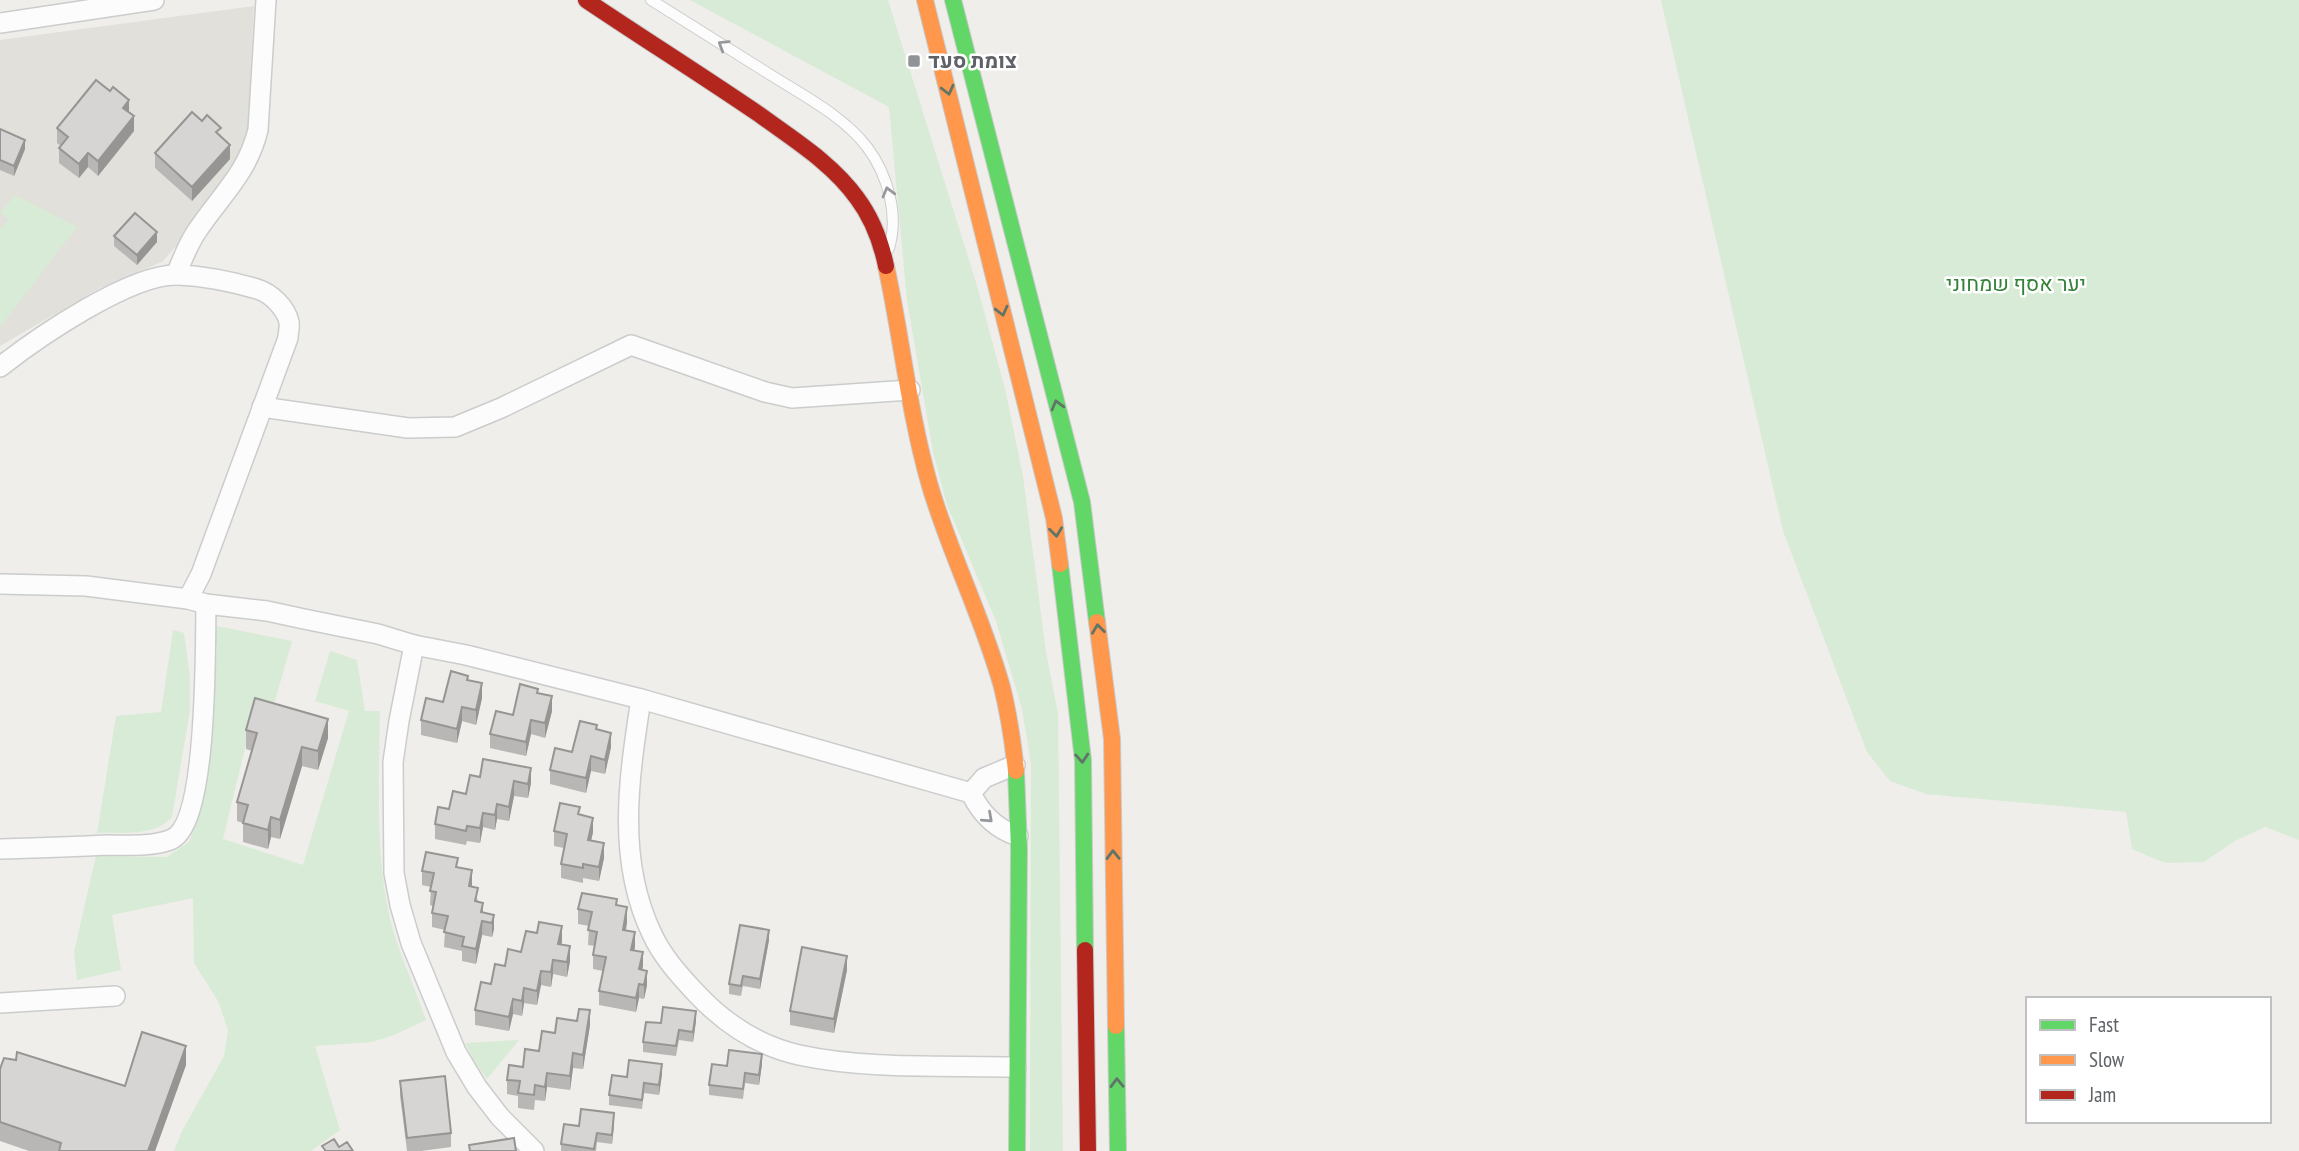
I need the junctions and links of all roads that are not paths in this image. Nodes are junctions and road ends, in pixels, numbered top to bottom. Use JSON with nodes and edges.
{"nodes":[{"id":1,"x":155,"y":0,"type":"edge"},
{"id":2,"x":266,"y":0,"type":"edge"},
{"id":3,"x":586,"y":0,"type":"edge"},
{"id":4,"x":651,"y":0,"type":"edge"},
{"id":5,"x":925,"y":0,"type":"edge"},
{"id":6,"x":953,"y":0,"type":"edge"},
{"id":7,"x":0,"y":23,"type":"edge"},
{"id":8,"x":886,"y":259,"type":"junction"},
{"id":9,"x":176,"y":275,"type":"junction"},
{"id":10,"x":0,"y":368,"type":"edge"},
{"id":11,"x":910,"y":390,"type":"junction"},
{"id":12,"x":262,"y":407,"type":"junction"},
{"id":13,"x":0,"y":584,"type":"edge"},
{"id":14,"x":197,"y":601,"type":"junction"},
{"id":15,"x":415,"y":645,"type":"junction"},
{"id":16,"x":641,"y":699,"type":"junction"},
{"id":17,"x":1015,"y":765,"type":"junction"},
{"id":18,"x":971,"y":793,"type":"junction"},
{"id":19,"x":1018,"y":836,"type":"junction"},
{"id":20,"x":0,"y":849,"type":"edge"},
{"id":21,"x":115,"y":996,"type":"dead end"},
{"id":22,"x":0,"y":1003,"type":"edge"},
{"id":23,"x":1016,"y":1067,"type":"junction"},
{"id":24,"x":534,"y":1151,"type":"edge"},
{"id":25,"x":1017,"y":1151,"type":"edge"},
{"id":26,"x":1088,"y":1151,"type":"edge"},
{"id":27,"x":1118,"y":1151,"type":"edge"}],
"edges":[{"from":1,"to":7,"type":"street"},
{"from":2,"to":9,"type":"street"},
{"from":3,"to":8,"type":"main road"},
{"from":8,"to":4,"type":"lane","one_way":true},
{"from":5,"to":26,"type":"main road","one_way":true},
{"from":27,"to":6,"type":"main road","one_way":true},
{"from":8,"to":11,"type":"main road"},
{"from":9,"to":10,"type":"street"},
{"from":9,"to":12,"type":"street"},
{"from":11,"to":12,"type":"street"},
{"from":11,"to":17,"type":"main road"},
{"from":12,"to":14,"type":"street"},
{"from":13,"to":14,"type":"street"},
{"from":14,"to":15,"type":"street"},
{"from":14,"to":20,"type":"street"},
{"from":15,"to":16,"type":"street"},
{"from":15,"to":24,"type":"street"},
{"from":16,"to":18,"type":"street"},
{"from":16,"to":23,"type":"street"},
{"from":17,"to":18,"type":"street"},
{"from":17,"to":19,"type":"main road"},
{"from":18,"to":19,"type":"street","one_way":true},
{"from":19,"to":23,"type":"main road"},
{"from":21,"to":22,"type":"street"},
{"from":23,"to":25,"type":"main road"}]}
